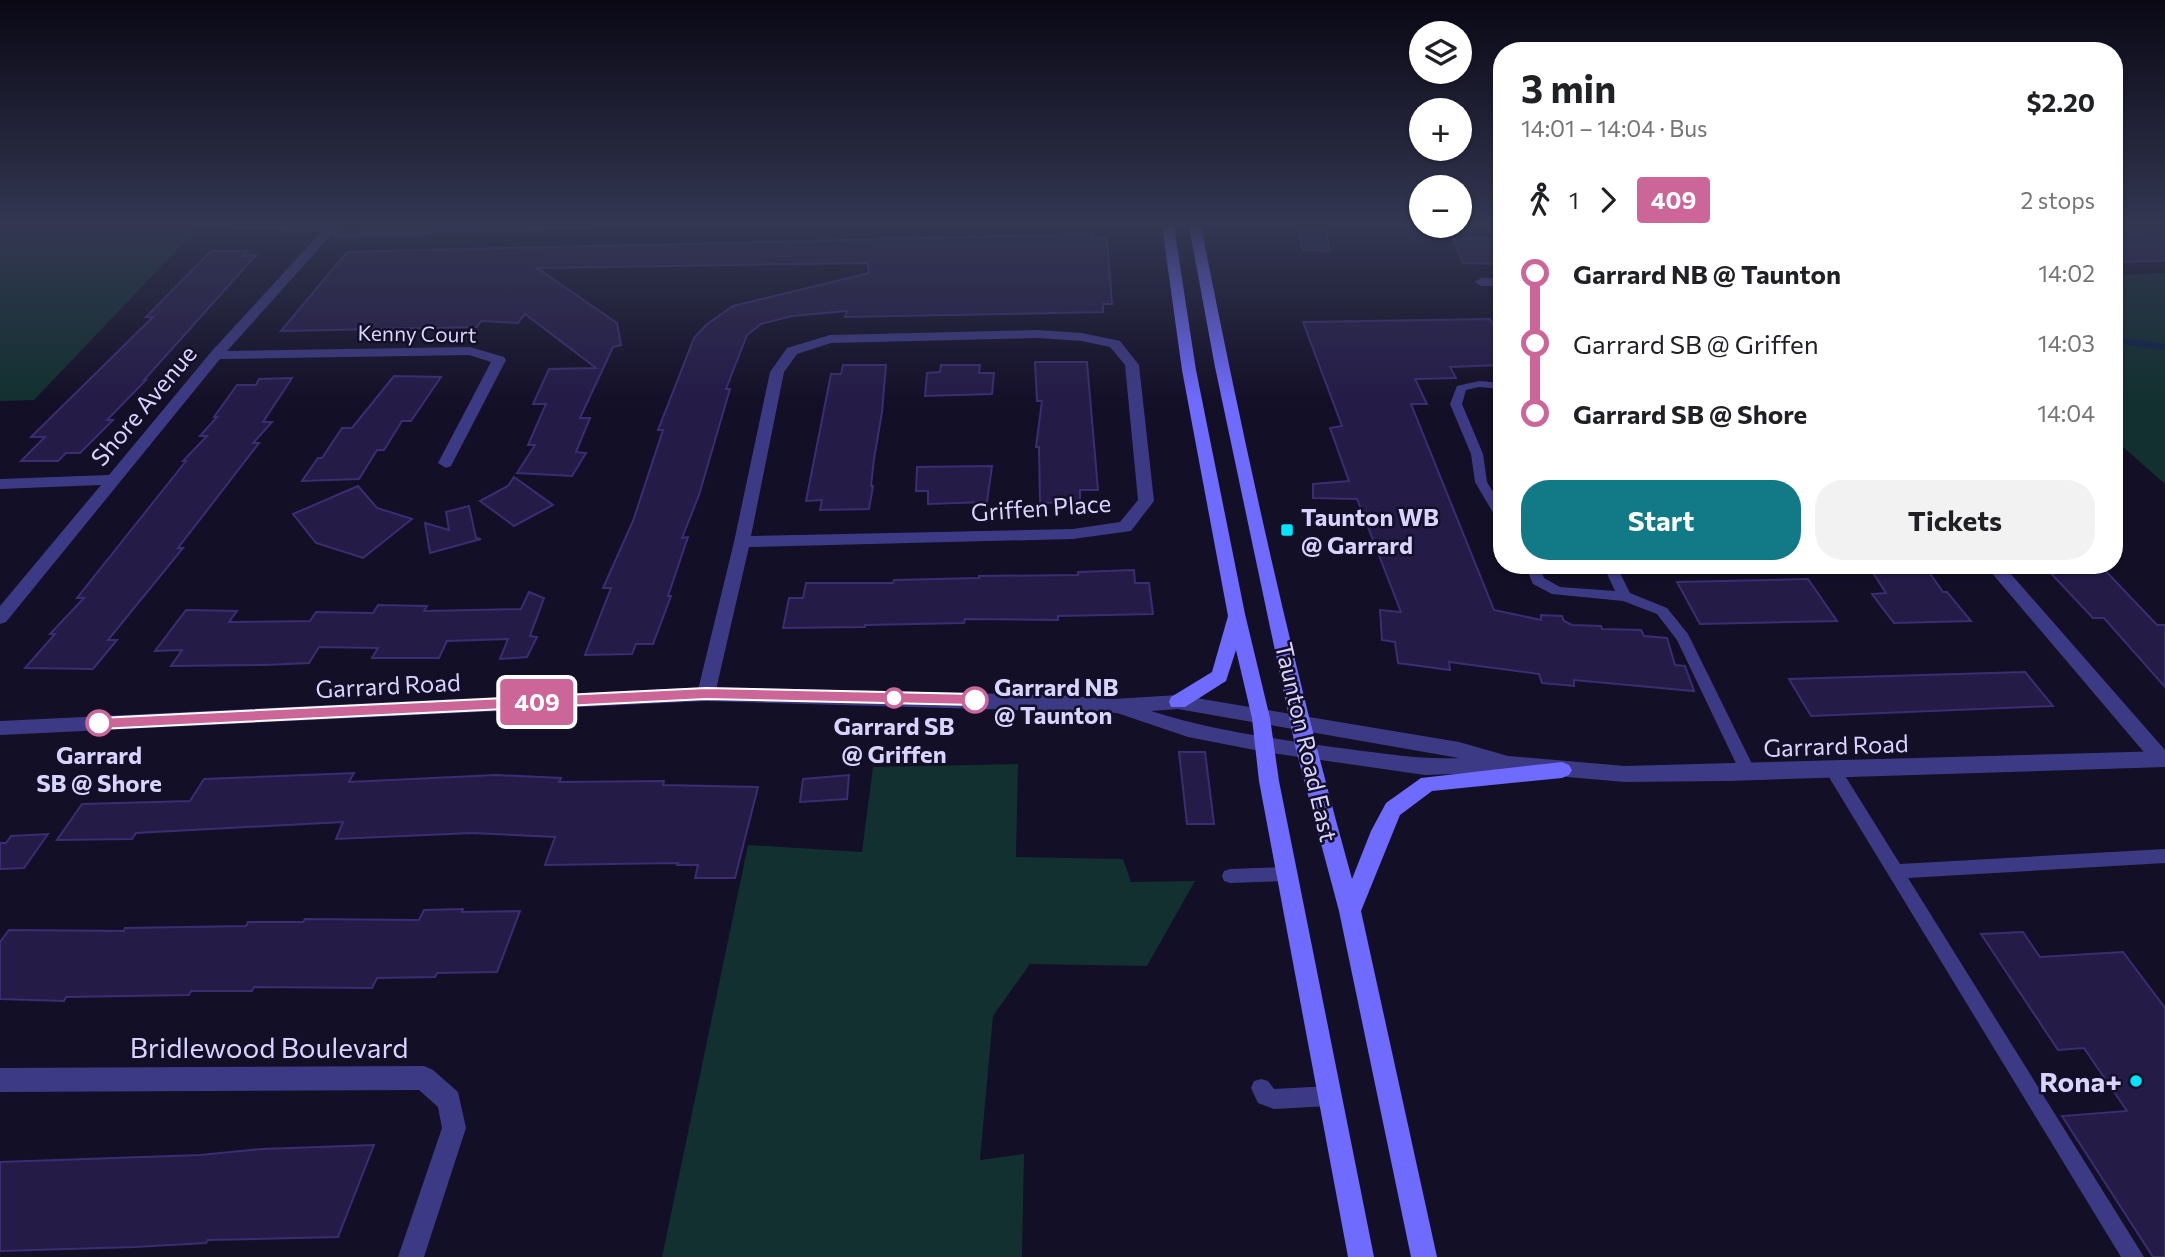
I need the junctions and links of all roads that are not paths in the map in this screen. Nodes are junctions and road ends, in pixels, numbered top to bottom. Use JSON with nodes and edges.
{"nodes":[{"id":1,"x":282,"y":285,"type":"edge"},
{"id":2,"x":1177,"y":285,"type":"edge"},
{"id":3,"x":1206,"y":285,"type":"edge"},
{"id":4,"x":216,"y":355,"type":"junction"},
{"id":5,"x":1493,"y":385,"type":"edge"},
{"id":6,"x":446,"y":463,"type":"dead end"},
{"id":7,"x":111,"y":480,"type":"junction"},
{"id":8,"x":0,"y":484,"type":"edge"},
{"id":9,"x":1493,"y":503,"type":"edge"},
{"id":10,"x":742,"y":542,"type":"junction"},
{"id":11,"x":1535,"y":574,"type":"edge"},
{"id":12,"x":1614,"y":574,"type":"edge"},
{"id":13,"x":2001,"y":574,"type":"edge"},
{"id":14,"x":1625,"y":596,"type":"junction"},
{"id":15,"x":1236,"y":614,"type":"junction"},
{"id":16,"x":0,"y":618,"type":"edge"},
{"id":17,"x":706,"y":694,"type":"junction"},
{"id":18,"x":1178,"y":702,"type":"junction"},
{"id":19,"x":1114,"y":706,"type":"junction"},
{"id":20,"x":1261,"y":718,"type":"junction"},
{"id":21,"x":1302,"y":724,"type":"junction"},
{"id":22,"x":0,"y":728,"type":"edge"},
{"id":23,"x":1265,"y":745,"type":"junction"},
{"id":24,"x":1306,"y":750,"type":"junction"},
{"id":25,"x":2163,"y":759,"type":"edge"},
{"id":26,"x":1508,"y":764,"type":"junction"},
{"id":27,"x":1833,"y":769,"type":"junction"},
{"id":28,"x":1562,"y":770,"type":"junction"},
{"id":29,"x":1748,"y":772,"type":"junction"},
{"id":30,"x":2165,"y":856,"type":"edge"},
{"id":31,"x":1898,"y":871,"type":"junction"},
{"id":32,"x":1287,"y":874,"type":"junction"},
{"id":33,"x":1230,"y":876,"type":"dead end"},
{"id":34,"x":1350,"y":911,"type":"junction"},
{"id":35,"x":0,"y":1080,"type":"edge"},
{"id":36,"x":1261,"y":1088,"type":"dead end"},
{"id":37,"x":1330,"y":1096,"type":"junction"},
{"id":38,"x":411,"y":1257,"type":"edge"},
{"id":39,"x":1361,"y":1257,"type":"edge"},
{"id":40,"x":1424,"y":1257,"type":"edge"},
{"id":41,"x":2133,"y":1257,"type":"edge"}],
"edges":[{"from":1,"to":4,"type":"street","name":"Shore Avenue"},
{"from":2,"to":15,"type":"main road","name":"Taunton Road East"},
{"from":3,"to":21,"type":"main road","name":"Taunton Road East"},
{"from":4,"to":6,"type":"street","name":"Kenny Court"},
{"from":4,"to":7,"type":"street","name":"Shore Avenue"},
{"from":5,"to":9,"type":"lane"},
{"from":7,"to":8,"type":"street"},
{"from":7,"to":16,"type":"street","name":"Shore Avenue"},
{"from":10,"to":10,"type":"street","name":"Griffen Place"},
{"from":10,"to":17,"type":"street","name":"Griffen Place"},
{"from":11,"to":14,"type":"lane"},
{"from":12,"to":14,"type":"lane"},
{"from":13,"to":25,"type":"street"},
{"from":14,"to":29,"type":"lane"},
{"from":15,"to":18,"type":"main road"},
{"from":15,"to":20,"type":"main road","name":"Taunton Road East"},
{"from":17,"to":19,"type":"street","name":"Garrard Road"},
{"from":17,"to":22,"type":"street","name":"Garrard Road"},
{"from":18,"to":19,"type":"street","name":"Garrard Road"},
{"from":18,"to":20,"type":"street","name":"Garrard Road"},
{"from":19,"to":23,"type":"street","name":"Garrard Road"},
{"from":20,"to":21,"type":"street","name":"Garrard Road"},
{"from":20,"to":23,"type":"main road","name":"Taunton Road East"},
{"from":21,"to":24,"type":"main road","name":"Taunton Road East"},
{"from":21,"to":26,"type":"street","name":"Garrard Road"},
{"from":23,"to":24,"type":"street","name":"Garrard Road"},
{"from":23,"to":32,"type":"main road","name":"Taunton Road East"},
{"from":24,"to":26,"type":"street","name":"Garrard Road"},
{"from":24,"to":34,"type":"main road","name":"Taunton Road East"},
{"from":25,"to":27,"type":"street","name":"Garrard Road"},
{"from":26,"to":28,"type":"street","name":"Garrard Road"},
{"from":27,"to":29,"type":"street","name":"Garrard Road"},
{"from":27,"to":31,"type":"lane"},
{"from":28,"to":29,"type":"street","name":"Garrard Road"},
{"from":28,"to":34,"type":"main road"},
{"from":30,"to":31,"type":"lane"},
{"from":31,"to":41,"type":"lane"},
{"from":32,"to":33,"type":"lane"},
{"from":32,"to":37,"type":"main road","name":"Taunton Road East"},
{"from":34,"to":40,"type":"main road","name":"Taunton Road East"},
{"from":35,"to":38,"type":"street","name":"Bridlewood Boulevard"},
{"from":36,"to":37,"type":"lane"},
{"from":37,"to":39,"type":"main road","name":"Taunton Road East"}]}
